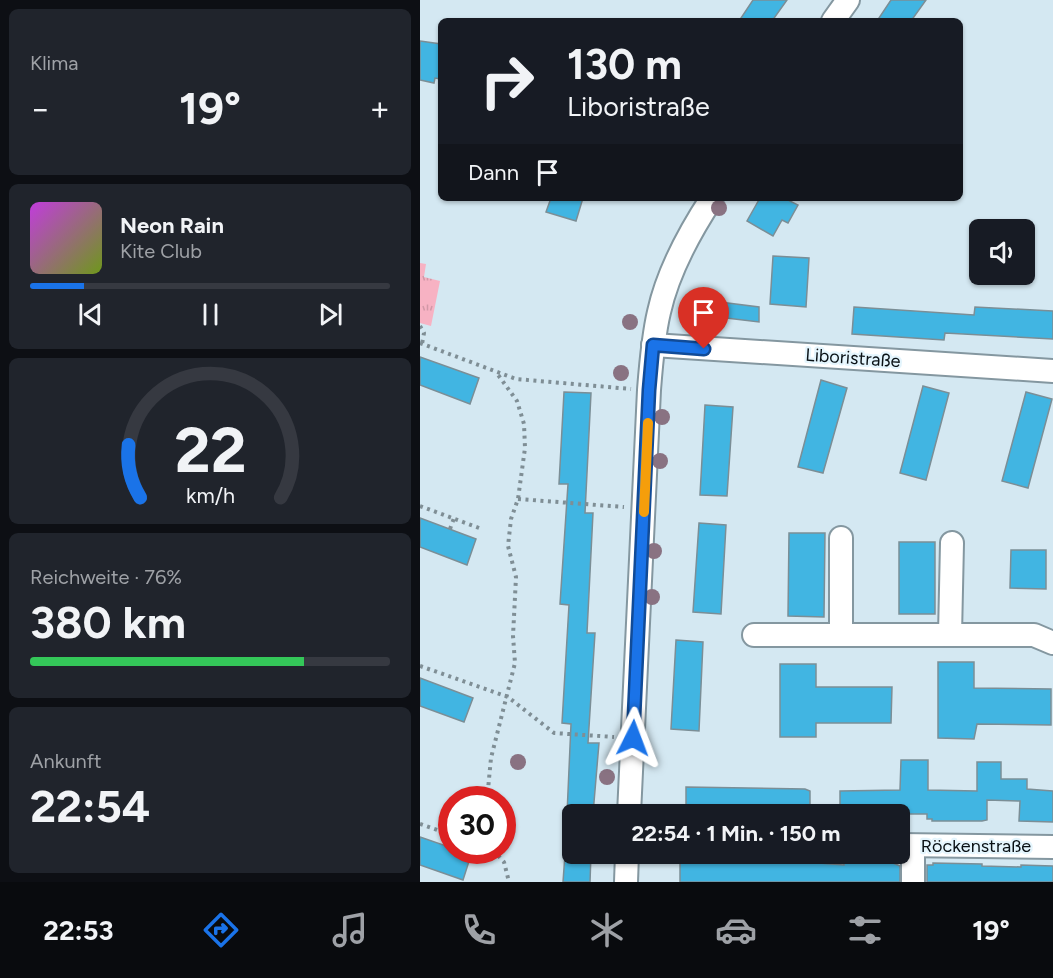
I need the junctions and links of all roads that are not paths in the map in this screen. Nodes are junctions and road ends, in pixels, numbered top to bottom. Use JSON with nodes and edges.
{"nodes":[{"id":1,"x":848,"y":0,"type":"edge"},
{"id":2,"x":835,"y":18,"type":"edge"},
{"id":3,"x":710,"y":201,"type":"edge"},
{"id":4,"x":653,"y":345,"type":"junction"},
{"id":5,"x":1053,"y":371,"type":"edge"},
{"id":6,"x":841,"y":538,"type":"dead end"},
{"id":7,"x":952,"y":543,"type":"dead end"},
{"id":8,"x":841,"y":634,"type":"junction"},
{"id":9,"x":754,"y":635,"type":"dead end"},
{"id":10,"x":950,"y":635,"type":"junction"},
{"id":11,"x":1053,"y":643,"type":"edge"},
{"id":12,"x":630,"y":804,"type":"edge"},
{"id":13,"x":910,"y":846,"type":"edge"},
{"id":14,"x":1053,"y":847,"type":"edge"},
{"id":15,"x":627,"y":864,"type":"edge"},
{"id":16,"x":910,"y":864,"type":"edge"},
{"id":17,"x":626,"y":882,"type":"edge"},
{"id":18,"x":913,"y":882,"type":"edge"}],
"edges":[{"from":1,"to":2,"type":"street"},
{"from":3,"to":4,"type":"street"},
{"from":4,"to":5,"type":"street","name":"Liboristraße"},
{"from":4,"to":12,"type":"street"},
{"from":6,"to":8,"type":"street"},
{"from":7,"to":10,"type":"street"},
{"from":8,"to":9,"type":"street"},
{"from":8,"to":10,"type":"street"},
{"from":10,"to":11,"type":"street"},
{"from":13,"to":14,"type":"street","name":"Röckenstraße"},
{"from":15,"to":17,"type":"street"},
{"from":16,"to":18,"type":"street"}]}
